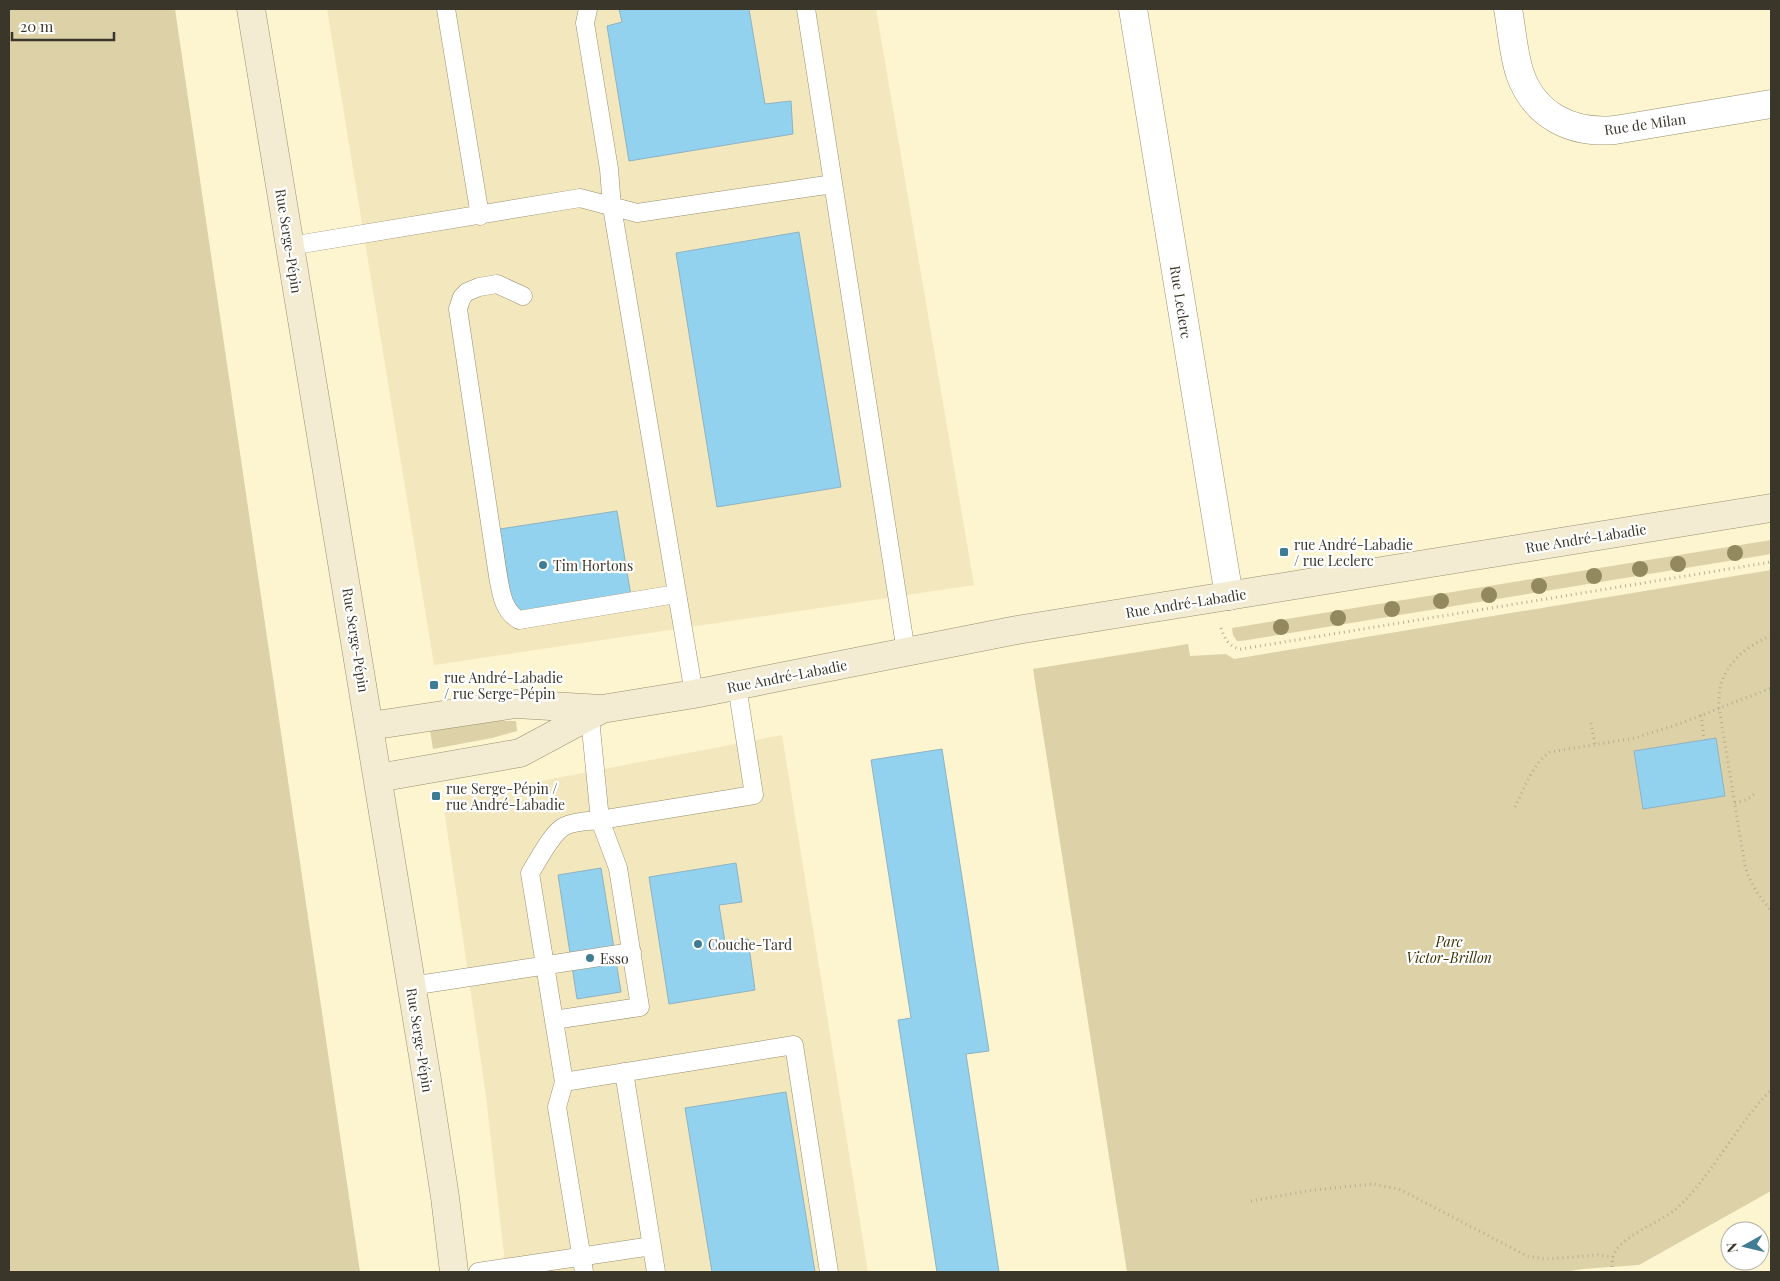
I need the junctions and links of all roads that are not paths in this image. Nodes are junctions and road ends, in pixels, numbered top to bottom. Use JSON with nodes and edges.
{"nodes":[{"id":1,"x":252,"y":9,"type":"edge"},
{"id":2,"x":446,"y":9,"type":"edge"},
{"id":3,"x":588,"y":9,"type":"edge"},
{"id":4,"x":806,"y":9,"type":"edge"},
{"id":5,"x":1134,"y":9,"type":"edge"},
{"id":6,"x":1508,"y":9,"type":"edge"},
{"id":7,"x":1771,"y":104,"type":"edge"},
{"id":8,"x":833,"y":184,"type":"junction"},
{"id":9,"x":612,"y":207,"type":"junction"},
{"id":10,"x":480,"y":216,"type":"junction"},
{"id":11,"x":290,"y":246,"type":"junction"},
{"id":12,"x":523,"y":296,"type":"dead end"},
{"id":13,"x":1771,"y":508,"type":"edge"},
{"id":14,"x":676,"y":594,"type":"junction"},
{"id":15,"x":1229,"y":596,"type":"junction"},
{"id":16,"x":906,"y":652,"type":"junction"},
{"id":17,"x":737,"y":686,"type":"junction"},
{"id":18,"x":694,"y":694,"type":"junction"},
{"id":19,"x":594,"y":711,"type":"junction"},
{"id":20,"x":370,"y":726,"type":"junction"},
{"id":21,"x":378,"y":778,"type":"junction"},
{"id":22,"x":600,"y":820,"type":"junction"},
{"id":23,"x":632,"y":952,"type":"junction"},
{"id":24,"x":545,"y":966,"type":"junction"},
{"id":25,"x":411,"y":986,"type":"junction"},
{"id":26,"x":554,"y":1020,"type":"junction"},
{"id":27,"x":624,"y":1072,"type":"junction"},
{"id":28,"x":564,"y":1082,"type":"junction"},
{"id":29,"x":652,"y":1246,"type":"junction"},
{"id":30,"x":583,"y":1265,"type":"edge"},
{"id":31,"x":454,"y":1272,"type":"edge"},
{"id":32,"x":478,"y":1272,"type":"edge"},
{"id":33,"x":656,"y":1272,"type":"edge"},
{"id":34,"x":829,"y":1272,"type":"edge"}],
"edges":[{"from":1,"to":11,"type":"street","name":"Rue Serge-Pépin"},
{"from":2,"to":10,"type":"lane"},
{"from":3,"to":9,"type":"lane"},
{"from":4,"to":8,"type":"lane"},
{"from":5,"to":15,"type":"street","name":"Rue Leclerc"},
{"from":6,"to":7,"type":"street","name":"Rue de Milan"},
{"from":8,"to":9,"type":"lane"},
{"from":8,"to":16,"type":"lane"},
{"from":9,"to":10,"type":"lane"},
{"from":9,"to":14,"type":"lane"},
{"from":10,"to":11,"type":"lane"},
{"from":11,"to":20,"type":"street","name":"Rue Serge-Pépin"},
{"from":12,"to":14,"type":"lane"},
{"from":13,"to":15,"type":"street","name":"Rue André-Labadie"},
{"from":14,"to":18,"type":"lane"},
{"from":15,"to":16,"type":"street","name":"Rue André-Labadie"},
{"from":16,"to":17,"type":"street","name":"Rue André-Labadie"},
{"from":17,"to":18,"type":"street","name":"Rue André-Labadie"},
{"from":17,"to":22,"type":"lane"},
{"from":18,"to":19,"type":"street","name":"Rue André-Labadie"},
{"from":19,"to":20,"type":"street","name":"Rue André-Labadie"},
{"from":19,"to":21,"type":"street","name":"Rue André-Labadie"},
{"from":19,"to":22,"type":"lane"},
{"from":20,"to":21,"type":"street","name":"Rue Serge-Pépin"},
{"from":21,"to":25,"type":"street","name":"Rue Serge-Pépin"},
{"from":22,"to":23,"type":"lane"},
{"from":22,"to":24,"type":"lane"},
{"from":23,"to":24,"type":"lane"},
{"from":23,"to":26,"type":"lane"},
{"from":24,"to":25,"type":"lane"},
{"from":24,"to":26,"type":"lane"},
{"from":25,"to":31,"type":"street","name":"Rue Serge-Pépin"},
{"from":26,"to":28,"type":"lane"},
{"from":27,"to":28,"type":"lane"},
{"from":27,"to":29,"type":"lane"},
{"from":27,"to":34,"type":"lane"},
{"from":28,"to":30,"type":"lane"},
{"from":29,"to":30,"type":"lane"},
{"from":29,"to":33,"type":"lane"},
{"from":30,"to":32,"type":"lane"}]}
